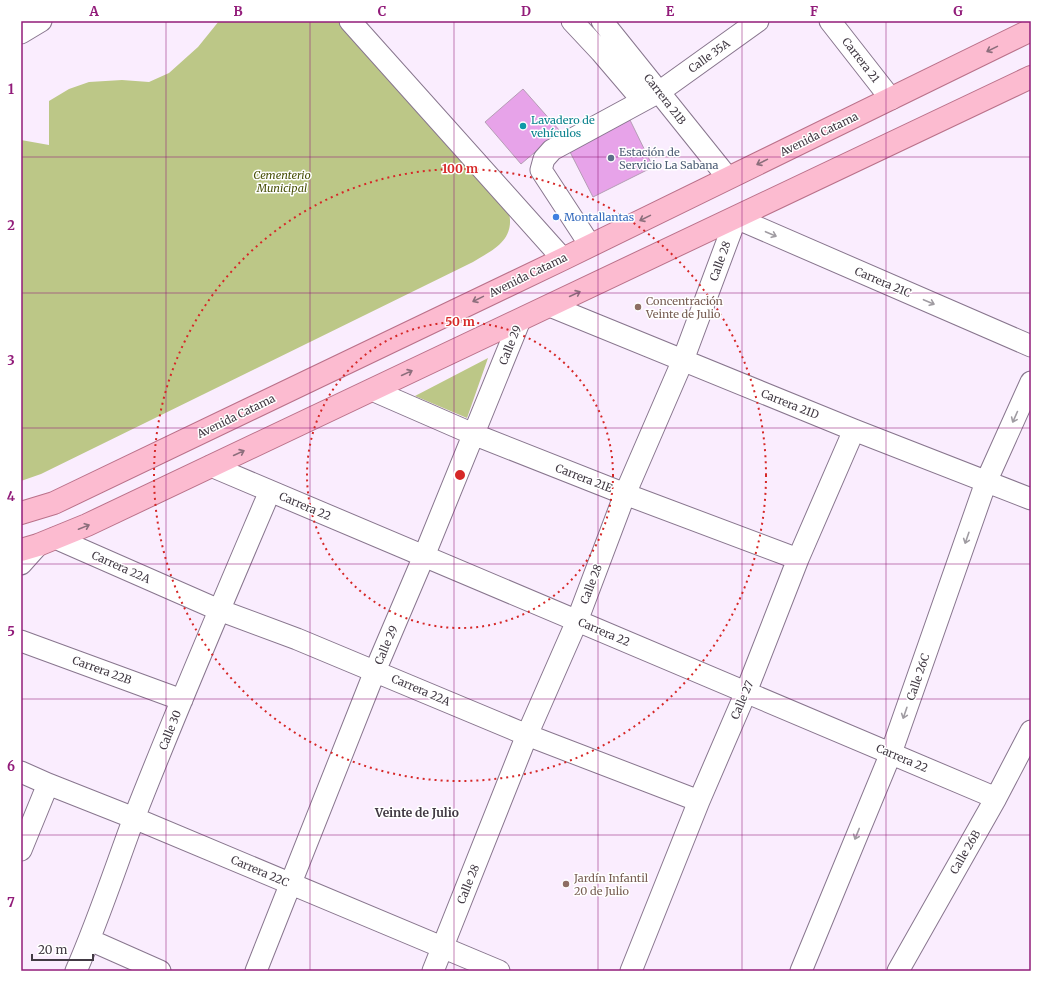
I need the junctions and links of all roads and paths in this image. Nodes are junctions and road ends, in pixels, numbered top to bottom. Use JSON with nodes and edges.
{"nodes":[{"id":1,"x":41,"y":21,"type":"edge"},
{"id":2,"x":350,"y":21,"type":"edge"},
{"id":3,"x":572,"y":21,"type":"edge"},
{"id":4,"x":602,"y":21,"type":"edge"},
{"id":5,"x":758,"y":21,"type":"edge"},
{"id":6,"x":830,"y":21,"type":"edge"},
{"id":7,"x":1028,"y":29,"type":"edge"},
{"id":8,"x":21,"y":33,"type":"edge"},
{"id":9,"x":1031,"y":77,"type":"edge"},
{"id":10,"x":651,"y":96,"type":"junction"},
{"id":11,"x":891,"y":99,"type":"junction"},
{"id":12,"x":728,"y":178,"type":"junction"},
{"id":13,"x":736,"y":218,"type":"junction"},
{"id":14,"x":590,"y":245,"type":"junction"},
{"id":15,"x":563,"y":258,"type":"junction"},
{"id":16,"x":550,"y":306,"type":"junction"},
{"id":17,"x":520,"y":320,"type":"junction"},
{"id":18,"x":1031,"y":346,"type":"edge"},
{"id":19,"x":682,"y":360,"type":"junction"},
{"id":20,"x":1031,"y":382,"type":"edge"},
{"id":21,"x":372,"y":390,"type":"junction"},
{"id":22,"x":854,"y":430,"type":"junction"},
{"id":23,"x":473,"y":434,"type":"junction"},
{"id":24,"x":211,"y":466,"type":"junction"},
{"id":25,"x":986,"y":482,"type":"junction"},
{"id":26,"x":270,"y":491,"type":"junction"},
{"id":27,"x":625,"y":494,"type":"junction"},
{"id":28,"x":1031,"y":499,"type":"edge"},
{"id":29,"x":21,"y":513,"type":"edge"},
{"id":30,"x":38,"y":544,"type":"edge"},
{"id":31,"x":424,"y":556,"type":"junction"},
{"id":32,"x":798,"y":559,"type":"junction"},
{"id":33,"x":21,"y":564,"type":"edge"},
{"id":34,"x":219,"y":610,"type":"junction"},
{"id":35,"x":577,"y":620,"type":"junction"},
{"id":36,"x":21,"y":640,"type":"edge"},
{"id":37,"x":375,"y":671,"type":"junction"},
{"id":38,"x":746,"y":692,"type":"junction"},
{"id":39,"x":182,"y":700,"type":"junction"},
{"id":40,"x":1031,"y":731,"type":"edge"},
{"id":41,"x":527,"y":735,"type":"junction"},
{"id":42,"x":891,"y":754,"type":"junction"},
{"id":43,"x":21,"y":772,"type":"edge"},
{"id":44,"x":48,"y":784,"type":"junction"},
{"id":45,"x":996,"y":798,"type":"junction"},
{"id":46,"x":699,"y":801,"type":"junction"},
{"id":47,"x":134,"y":818,"type":"junction"},
{"id":48,"x":21,"y":850,"type":"edge"},
{"id":49,"x":290,"y":884,"type":"junction"},
{"id":50,"x":90,"y":940,"type":"junction"},
{"id":51,"x":443,"y":947,"type":"junction"},
{"id":52,"x":76,"y":971,"type":"edge"},
{"id":53,"x":160,"y":971,"type":"edge"},
{"id":54,"x":256,"y":971,"type":"edge"},
{"id":55,"x":433,"y":971,"type":"edge"},
{"id":56,"x":500,"y":971,"type":"edge"},
{"id":57,"x":631,"y":971,"type":"edge"},
{"id":58,"x":801,"y":971,"type":"edge"},
{"id":59,"x":898,"y":971,"type":"edge"}],
"edges":[{"from":1,"to":8,"type":"street"},
{"from":2,"to":15,"type":"street"},
{"from":3,"to":10,"type":"street"},
{"from":4,"to":10,"type":"street","name":"Carrera 21B"},
{"from":5,"to":10,"type":"street","name":"Calle 35A"},
{"from":6,"to":11,"type":"street","name":"Carrera 21"},
{"from":7,"to":11,"type":"main road","name":"Avenida Catama","one_way":true},
{"from":9,"to":13,"type":"main road"},
{"from":10,"to":12,"type":"street","name":"Carrera 21B"},
{"from":10,"to":14,"type":"street","name":"Calle 35A"},
{"from":11,"to":12,"type":"main road","name":"Avenida Catama","one_way":true},
{"from":12,"to":14,"type":"main road","name":"Avenida Catama","one_way":true},
{"from":16,"to":13,"type":"main road","one_way":true},
{"from":13,"to":18,"type":"street","name":"Carrera 21C","one_way":true},
{"from":13,"to":19,"type":"street","name":"Calle 28"},
{"from":14,"to":15,"type":"main road","name":"Avenida Catama"},
{"from":15,"to":29,"type":"main road","name":"Avenida Catama","one_way":true},
{"from":16,"to":17,"type":"main road"},
{"from":16,"to":19,"type":"street","name":"Carrera 21D"},
{"from":21,"to":17,"type":"main road","one_way":true},
{"from":17,"to":23,"type":"street","name":"Calle 29"},
{"from":19,"to":22,"type":"street","name":"Carrera 21D"},
{"from":19,"to":27,"type":"street","name":"Calle 28"},
{"from":20,"to":25,"type":"street","name":"Calle 26C","one_way":true},
{"from":21,"to":23,"type":"street","name":"Carrera 21E"},
{"from":24,"to":21,"type":"main road","one_way":true},
{"from":22,"to":25,"type":"street","name":"Carrera 21D"},
{"from":22,"to":32,"type":"street","name":"Calle 27"},
{"from":23,"to":27,"type":"street","name":"Carrera 21E"},
{"from":23,"to":31,"type":"street","name":"Calle 29"},
{"from":24,"to":26,"type":"street","name":"Carrera 22"},
{"from":30,"to":24,"type":"main road","one_way":true},
{"from":25,"to":28,"type":"street","name":"Carrera 21D"},
{"from":25,"to":42,"type":"street","name":"Calle 26C","one_way":true},
{"from":26,"to":31,"type":"street","name":"Carrera 22"},
{"from":26,"to":34,"type":"street","name":"Calle 30"},
{"from":27,"to":32,"type":"street","name":"Carrera 21E"},
{"from":27,"to":35,"type":"street","name":"Calle 28"},
{"from":30,"to":33,"type":"street"},
{"from":30,"to":34,"type":"street","name":"Carrera 22A"},
{"from":31,"to":35,"type":"street","name":"Carrera 22"},
{"from":31,"to":37,"type":"street","name":"Calle 29"},
{"from":32,"to":38,"type":"street","name":"Calle 27"},
{"from":34,"to":37,"type":"street","name":"Carrera 22A"},
{"from":34,"to":39,"type":"street","name":"Calle 30"},
{"from":35,"to":38,"type":"street","name":"Carrera 22"},
{"from":35,"to":41,"type":"street","name":"Calle 28"},
{"from":36,"to":39,"type":"street","name":"Carrera 22B"},
{"from":37,"to":41,"type":"street","name":"Carrera 22A"},
{"from":37,"to":49,"type":"street","name":"Calle 29"},
{"from":38,"to":42,"type":"street","name":"Carrera 22"},
{"from":38,"to":46,"type":"street","name":"Calle 27"},
{"from":39,"to":47,"type":"street","name":"Calle 30"},
{"from":40,"to":45,"type":"street","name":"Calle 26B"},
{"from":41,"to":46,"type":"street","name":"Carrera 22A"},
{"from":41,"to":51,"type":"street","name":"Calle 28"},
{"from":42,"to":45,"type":"street","name":"Carrera 22"},
{"from":42,"to":58,"type":"street","name":"Calle 26C","one_way":true},
{"from":43,"to":44,"type":"street","name":"Carrera 22C"},
{"from":44,"to":47,"type":"street","name":"Carrera 22C"},
{"from":44,"to":48,"type":"street"},
{"from":45,"to":59,"type":"street","name":"Calle 26B"},
{"from":46,"to":57,"type":"street","name":"Calle 27"},
{"from":47,"to":49,"type":"street","name":"Carrera 22C"},
{"from":47,"to":50,"type":"street","name":"Calle 30"},
{"from":49,"to":51,"type":"street","name":"Carrera 22C"},
{"from":49,"to":54,"type":"street","name":"Calle 29"},
{"from":50,"to":52,"type":"street","name":"Calle 30"},
{"from":50,"to":53,"type":"street"},
{"from":51,"to":55,"type":"street","name":"Calle 28"},
{"from":51,"to":56,"type":"street","name":"Carrera 22C"}]}
